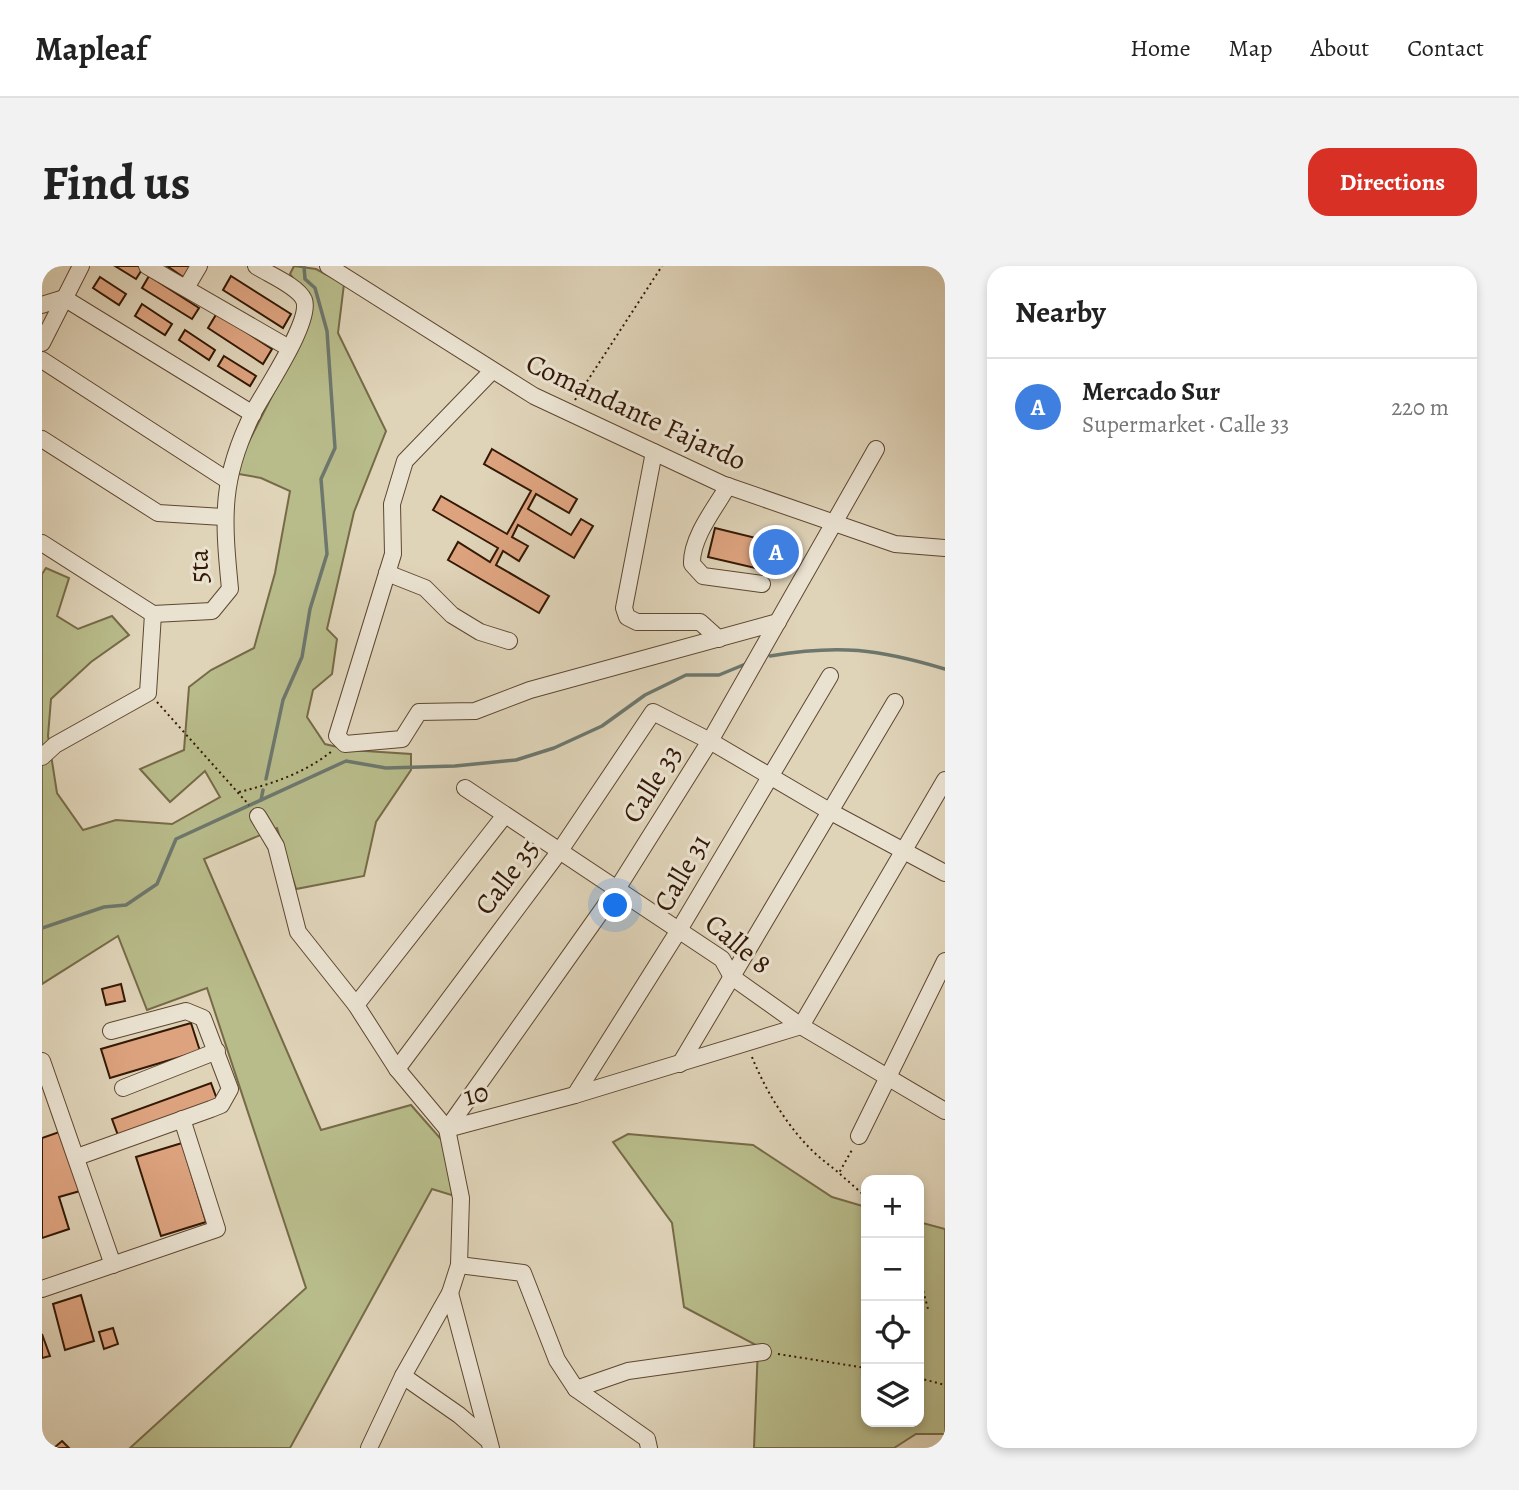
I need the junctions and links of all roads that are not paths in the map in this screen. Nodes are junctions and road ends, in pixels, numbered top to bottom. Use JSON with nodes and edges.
{"nodes":[{"id":1,"x":81,"y":266,"type":"edge"},
{"id":2,"x":147,"y":266,"type":"edge"},
{"id":3,"x":198,"y":266,"type":"edge"},
{"id":4,"x":256,"y":266,"type":"edge"},
{"id":5,"x":336,"y":268,"type":"edge"},
{"id":6,"x":186,"y":288,"type":"junction"},
{"id":7,"x":64,"y":298,"type":"junction"},
{"id":8,"x":42,"y":305,"type":"edge"},
{"id":9,"x":42,"y":343,"type":"edge"},
{"id":10,"x":289,"y":348,"type":"junction"},
{"id":11,"x":42,"y":360,"type":"edge"},
{"id":12,"x":492,"y":371,"type":"junction"},
{"id":13,"x":253,"y":414,"type":"junction"},
{"id":14,"x":42,"y":439,"type":"edge"},
{"id":15,"x":876,"y":449,"type":"dead end"},
{"id":16,"x":654,"y":452,"type":"junction"},
{"id":17,"x":228,"y":480,"type":"junction"},
{"id":18,"x":728,"y":486,"type":"junction"},
{"id":19,"x":223,"y":517,"type":"junction"},
{"id":20,"x":833,"y":523,"type":"junction"},
{"id":21,"x":42,"y":543,"type":"edge"},
{"id":22,"x":945,"y":548,"type":"edge"},
{"id":23,"x":387,"y":573,"type":"junction"},
{"id":24,"x":762,"y":584,"type":"dead end"},
{"id":25,"x":153,"y":614,"type":"junction"},
{"id":26,"x":778,"y":622,"type":"junction"},
{"id":27,"x":719,"y":639,"type":"junction"},
{"id":28,"x":509,"y":641,"type":"dead end"},
{"id":29,"x":830,"y":676,"type":"dead end"},
{"id":30,"x":895,"y":702,"type":"dead end"},
{"id":31,"x":710,"y":741,"type":"junction"},
{"id":32,"x":42,"y":757,"type":"edge"},
{"id":33,"x":769,"y":777,"type":"junction"},
{"id":34,"x":945,"y":780,"type":"edge"},
{"id":35,"x":465,"y":788,"type":"dead end"},
{"id":36,"x":831,"y":812,"type":"junction"},
{"id":37,"x":505,"y":814,"type":"junction"},
{"id":38,"x":258,"y":816,"type":"road end"},
{"id":39,"x":559,"y":852,"type":"junction"},
{"id":40,"x":905,"y":852,"type":"junction"},
{"id":41,"x":945,"y":873,"type":"edge"},
{"id":42,"x":617,"y":888,"type":"junction"},
{"id":43,"x":679,"y":930,"type":"junction"},
{"id":44,"x":945,"y":961,"type":"edge"},
{"id":45,"x":732,"y":977,"type":"junction"},
{"id":46,"x":356,"y":1005,"type":"junction"},
{"id":47,"x":801,"y":1026,"type":"junction"},
{"id":48,"x":111,"y":1031,"type":"dead end"},
{"id":49,"x":217,"y":1051,"type":"junction"},
{"id":50,"x":42,"y":1061,"type":"edge"},
{"id":51,"x":680,"y":1064,"type":"junction"},
{"id":52,"x":397,"y":1069,"type":"junction"},
{"id":53,"x":887,"y":1078,"type":"junction"},
{"id":54,"x":123,"y":1088,"type":"dead end"},
{"id":55,"x":575,"y":1095,"type":"junction"},
{"id":56,"x":945,"y":1111,"type":"edge"},
{"id":57,"x":182,"y":1119,"type":"junction"},
{"id":58,"x":447,"y":1129,"type":"junction"},
{"id":59,"x":859,"y":1136,"type":"road end"},
{"id":60,"x":77,"y":1157,"type":"junction"},
{"id":61,"x":113,"y":1265,"type":"junction"},
{"id":62,"x":459,"y":1265,"type":"junction"},
{"id":63,"x":42,"y":1289,"type":"edge"},
{"id":64,"x":450,"y":1293,"type":"junction"},
{"id":65,"x":764,"y":1352,"type":"road end"},
{"id":66,"x":403,"y":1376,"type":"junction"},
{"id":67,"x":576,"y":1389,"type":"junction"},
{"id":68,"x":488,"y":1446,"type":"edge"},
{"id":69,"x":369,"y":1448,"type":"edge"},
{"id":70,"x":649,"y":1448,"type":"edge"}],
"edges":[{"from":1,"to":7,"type":"street"},
{"from":2,"to":6,"type":"street"},
{"from":3,"to":6,"type":"street"},
{"from":4,"to":10,"type":"street","name":"5ta"},
{"from":5,"to":12,"type":"street","name":"Comandante Fajardo"},
{"from":6,"to":10,"type":"street"},
{"from":7,"to":8,"type":"street"},
{"from":7,"to":9,"type":"street"},
{"from":7,"to":13,"type":"street"},
{"from":10,"to":13,"type":"street","name":"5ta"},
{"from":11,"to":17,"type":"street"},
{"from":12,"to":16,"type":"street","name":"Comandante Fajardo"},
{"from":12,"to":23,"type":"street"},
{"from":13,"to":17,"type":"street","name":"5ta"},
{"from":14,"to":19,"type":"street"},
{"from":15,"to":20,"type":"street","name":"Calle 33"},
{"from":16,"to":18,"type":"street","name":"Comandante Fajardo"},
{"from":16,"to":27,"type":"street"},
{"from":17,"to":19,"type":"street","name":"5ta"},
{"from":18,"to":20,"type":"street","name":"Comandante Fajardo"},
{"from":18,"to":24,"type":"street"},
{"from":19,"to":25,"type":"street","name":"5ta"},
{"from":20,"to":22,"type":"street","name":"Comandante Fajardo"},
{"from":20,"to":26,"type":"street","name":"Calle 33"},
{"from":21,"to":25,"type":"street"},
{"from":23,"to":27,"type":"street"},
{"from":23,"to":28,"type":"street"},
{"from":25,"to":32,"type":"street"},
{"from":26,"to":27,"type":"street"},
{"from":26,"to":31,"type":"street","name":"Calle 33"},
{"from":29,"to":33,"type":"street","name":"Calle 31"},
{"from":30,"to":36,"type":"street"},
{"from":31,"to":33,"type":"street"},
{"from":31,"to":39,"type":"street","name":"Calle 35"},
{"from":31,"to":42,"type":"street","name":"Calle 33"},
{"from":33,"to":36,"type":"street"},
{"from":33,"to":43,"type":"street","name":"Calle 31"},
{"from":34,"to":40,"type":"street"},
{"from":35,"to":37,"type":"street","name":"Calle 8"},
{"from":36,"to":40,"type":"street"},
{"from":36,"to":45,"type":"street"},
{"from":37,"to":39,"type":"street","name":"Calle 8"},
{"from":37,"to":46,"type":"street"},
{"from":38,"to":46,"type":"street","name":"10"},
{"from":39,"to":42,"type":"street","name":"Calle 8"},
{"from":39,"to":52,"type":"street","name":"Calle 35"},
{"from":40,"to":41,"type":"street"},
{"from":40,"to":47,"type":"street"},
{"from":42,"to":43,"type":"street","name":"Calle 8"},
{"from":42,"to":58,"type":"street","name":"Calle 33"},
{"from":43,"to":45,"type":"street","name":"Calle 8"},
{"from":43,"to":55,"type":"street","name":"Calle 31"},
{"from":44,"to":53,"type":"street"},
{"from":45,"to":47,"type":"street","name":"Calle 8"},
{"from":45,"to":51,"type":"street"},
{"from":46,"to":52,"type":"street","name":"10"},
{"from":47,"to":51,"type":"street","name":"10"},
{"from":47,"to":53,"type":"street","name":"Calle 8"},
{"from":48,"to":49,"type":"street"},
{"from":49,"to":54,"type":"street"},
{"from":49,"to":57,"type":"street"},
{"from":50,"to":60,"type":"street"},
{"from":51,"to":55,"type":"street","name":"10"},
{"from":52,"to":58,"type":"street","name":"10"},
{"from":53,"to":56,"type":"street","name":"Calle 8"},
{"from":53,"to":59,"type":"street"},
{"from":55,"to":58,"type":"street","name":"10"},
{"from":57,"to":60,"type":"street"},
{"from":57,"to":61,"type":"street"},
{"from":58,"to":62,"type":"street"},
{"from":60,"to":61,"type":"street"},
{"from":61,"to":63,"type":"street"},
{"from":62,"to":64,"type":"street"},
{"from":62,"to":67,"type":"street"},
{"from":64,"to":66,"type":"street"},
{"from":64,"to":68,"type":"street"},
{"from":65,"to":67,"type":"street"},
{"from":66,"to":68,"type":"street"},
{"from":66,"to":69,"type":"street"},
{"from":67,"to":70,"type":"street"}]}
